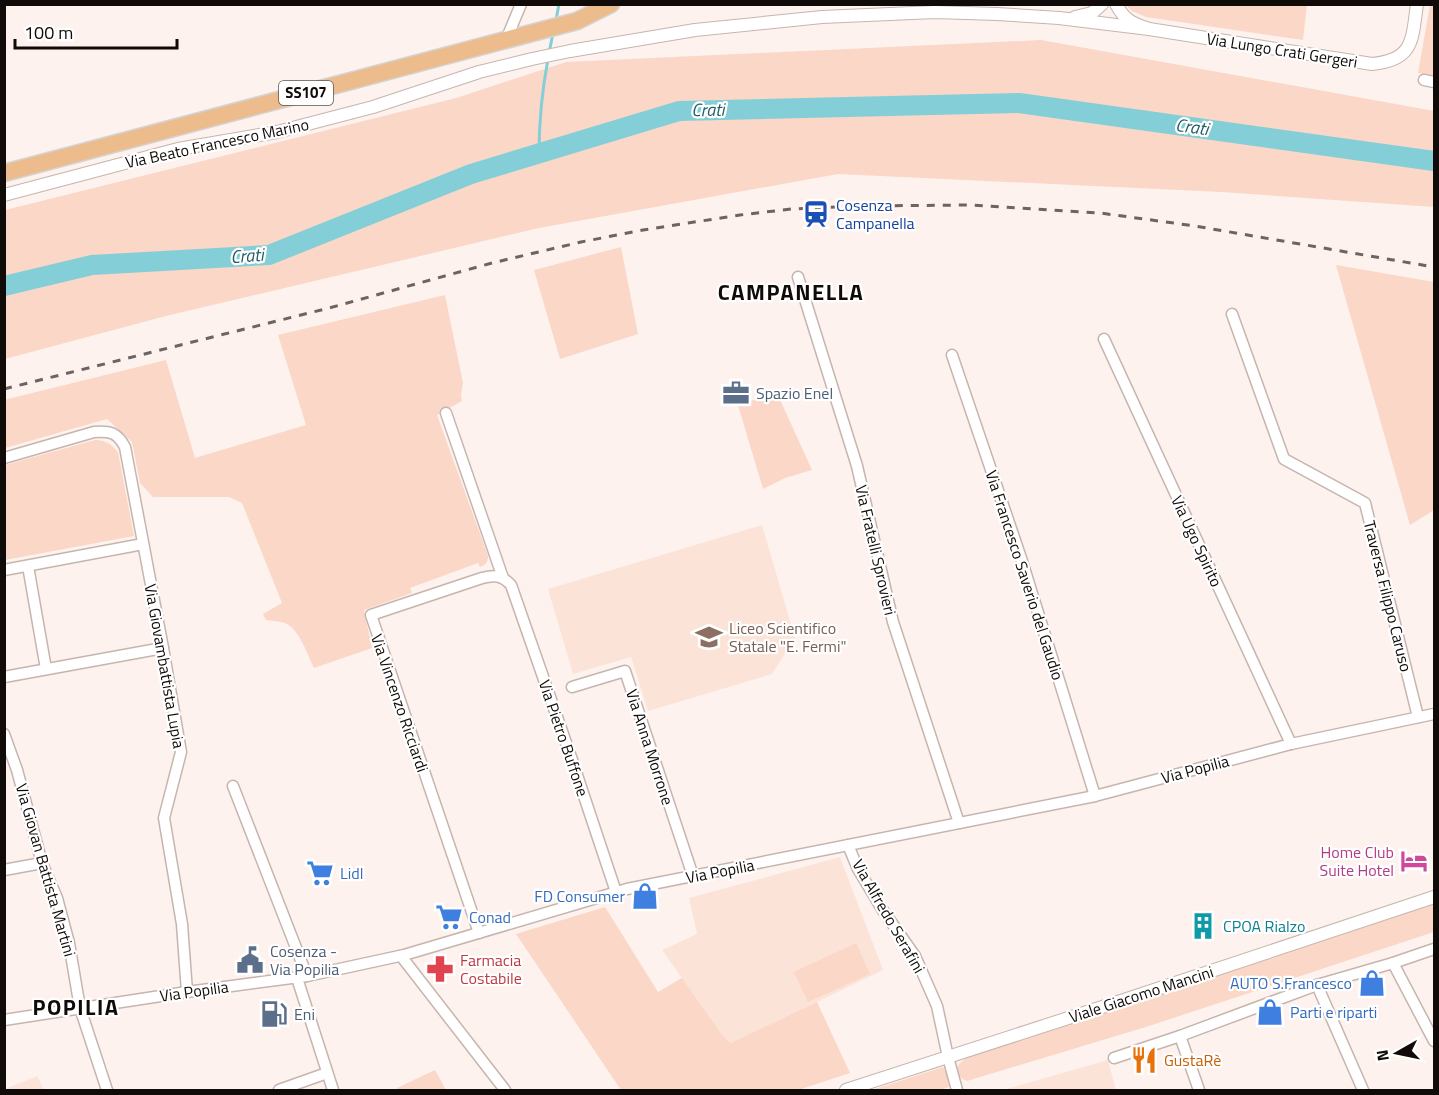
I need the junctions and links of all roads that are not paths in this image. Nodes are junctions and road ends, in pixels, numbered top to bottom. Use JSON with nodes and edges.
{"nodes":[{"id":1,"x":521,"y":4,"type":"edge"},
{"id":2,"x":611,"y":4,"type":"edge"},
{"id":3,"x":1102,"y":4,"type":"edge"},
{"id":4,"x":1116,"y":4,"type":"edge"},
{"id":5,"x":1417,"y":4,"type":"edge"},
{"id":6,"x":1059,"y":18,"type":"junction"},
{"id":7,"x":1149,"y":29,"type":"junction"},
{"id":8,"x":514,"y":38,"type":"junction"},
{"id":9,"x":89,"y":150,"type":"junction"},
{"id":10,"x":4,"y":165,"type":"edge"},
{"id":11,"x":4,"y":172,"type":"edge"},
{"id":12,"x":4,"y":195,"type":"edge"},
{"id":13,"x":798,"y":277,"type":"dead end"},
{"id":14,"x":1232,"y":314,"type":"dead end"},
{"id":15,"x":1104,"y":339,"type":"dead end"},
{"id":16,"x":952,"y":355,"type":"dead end"},
{"id":17,"x":446,"y":413,"type":"dead end"},
{"id":18,"x":4,"y":458,"type":"edge"},
{"id":19,"x":143,"y":544,"type":"junction"},
{"id":20,"x":28,"y":566,"type":"junction"},
{"id":21,"x":4,"y":570,"type":"edge"},
{"id":22,"x":507,"y":581,"type":"junction"},
{"id":23,"x":163,"y":648,"type":"junction"},
{"id":24,"x":46,"y":669,"type":"junction"},
{"id":25,"x":4,"y":677,"type":"edge"},
{"id":26,"x":572,"y":687,"type":"dead end"},
{"id":27,"x":1434,"y":714,"type":"edge"},
{"id":28,"x":1418,"y":717,"type":"junction"},
{"id":29,"x":4,"y":734,"type":"edge"},
{"id":30,"x":1291,"y":744,"type":"junction"},
{"id":31,"x":232,"y":786,"type":"dead end"},
{"id":32,"x":1095,"y":795,"type":"junction"},
{"id":33,"x":959,"y":823,"type":"junction"},
{"id":34,"x":848,"y":845,"type":"junction"},
{"id":35,"x":42,"y":863,"type":"junction"},
{"id":36,"x":4,"y":870,"type":"edge"},
{"id":37,"x":693,"y":876,"type":"junction"},
{"id":38,"x":616,"y":892,"type":"junction"},
{"id":39,"x":1434,"y":897,"type":"edge"},
{"id":40,"x":479,"y":933,"type":"junction"},
{"id":41,"x":1434,"y":949,"type":"edge"},
{"id":42,"x":401,"y":956,"type":"junction"},
{"id":43,"x":1394,"y":963,"type":"junction"},
{"id":44,"x":302,"y":977,"type":"junction"},
{"id":45,"x":1317,"y":985,"type":"junction"},
{"id":46,"x":187,"y":992,"type":"junction"},
{"id":47,"x":80,"y":1008,"type":"junction"},
{"id":48,"x":4,"y":1020,"type":"edge"},
{"id":49,"x":1179,"y":1036,"type":"junction"},
{"id":50,"x":1434,"y":1041,"type":"edge"},
{"id":51,"x":948,"y":1057,"type":"junction"},
{"id":52,"x":1114,"y":1058,"type":"dead end"},
{"id":53,"x":327,"y":1073,"type":"junction"},
{"id":54,"x":107,"y":1090,"type":"edge"},
{"id":55,"x":279,"y":1090,"type":"edge"},
{"id":56,"x":333,"y":1090,"type":"edge"},
{"id":57,"x":505,"y":1090,"type":"edge"},
{"id":58,"x":846,"y":1090,"type":"edge"},
{"id":59,"x":957,"y":1090,"type":"edge"},
{"id":60,"x":1199,"y":1090,"type":"edge"},
{"id":61,"x":1363,"y":1090,"type":"edge"}],
"edges":[{"from":1,"to":8,"type":"street"},
{"from":2,"to":8,"type":"main road","number":"SS107"},
{"from":3,"to":6,"type":"street"},
{"from":4,"to":7,"type":"street","name":"Via Lungo Crati Gergeri"},
{"from":5,"to":7,"type":"street","name":"Via Lungo Crati Gergeri"},
{"from":6,"to":7,"type":"street"},
{"from":6,"to":12,"type":"street","name":"Via Beato Francesco Marino"},
{"from":8,"to":9,"type":"main road","number":"SS107"},
{"from":9,"to":10,"type":"main road"},
{"from":9,"to":11,"type":"main road","number":"SS107"},
{"from":13,"to":33,"type":"street","name":"Via Fratelli Sprovieri"},
{"from":14,"to":28,"type":"street","name":"Traversa Filippo Caruso"},
{"from":15,"to":30,"type":"street","name":"Via Ugo Spirito"},
{"from":16,"to":32,"type":"street","name":"Via Francesco Saverio del Gaudio"},
{"from":17,"to":22,"type":"street","name":"Via Pietro Buffone"},
{"from":18,"to":19,"type":"street","name":"Via Giovambattista Lupia"},
{"from":19,"to":20,"type":"street"},
{"from":19,"to":23,"type":"street","name":"Via Giovambattista Lupia"},
{"from":20,"to":21,"type":"street"},
{"from":20,"to":24,"type":"street"},
{"from":22,"to":38,"type":"street","name":"Via Pietro Buffone"},
{"from":22,"to":40,"type":"street","name":"Via Vincenzo Ricciardi"},
{"from":23,"to":24,"type":"street"},
{"from":23,"to":46,"type":"street","name":"Via Giovambattista Lupia"},
{"from":24,"to":25,"type":"street"},
{"from":26,"to":37,"type":"street","name":"Via Anna Morrone"},
{"from":27,"to":28,"type":"street","name":"Via Popilia"},
{"from":28,"to":30,"type":"street","name":"Via Popilia"},
{"from":29,"to":35,"type":"street","name":"Via Giovan Battista Martini"},
{"from":30,"to":32,"type":"street","name":"Via Popilia"},
{"from":31,"to":44,"type":"street"},
{"from":32,"to":33,"type":"street","name":"Via Popilia"},
{"from":33,"to":34,"type":"street","name":"Via Popilia"},
{"from":34,"to":37,"type":"street","name":"Via Popilia"},
{"from":34,"to":51,"type":"street","name":"Via Alfredo Serafini"},
{"from":35,"to":36,"type":"street"},
{"from":35,"to":47,"type":"street","name":"Via Giovan Battista Martini"},
{"from":37,"to":38,"type":"street","name":"Via Popilia"},
{"from":38,"to":40,"type":"street","name":"Via Popilia"},
{"from":39,"to":51,"type":"street","name":"Viale Giacomo Mancini"},
{"from":40,"to":42,"type":"street","name":"Via Popilia"},
{"from":41,"to":43,"type":"street"},
{"from":42,"to":44,"type":"street","name":"Via Popilia"},
{"from":42,"to":57,"type":"street"},
{"from":43,"to":45,"type":"street"},
{"from":43,"to":50,"type":"street"},
{"from":44,"to":46,"type":"street","name":"Via Popilia"},
{"from":44,"to":53,"type":"street"},
{"from":45,"to":49,"type":"street"},
{"from":45,"to":61,"type":"street"},
{"from":46,"to":47,"type":"street","name":"Via Popilia"},
{"from":47,"to":48,"type":"street","name":"Via Popilia"},
{"from":47,"to":54,"type":"street","name":"Via Giovan Battista Martini"},
{"from":49,"to":52,"type":"street"},
{"from":49,"to":60,"type":"street"},
{"from":51,"to":58,"type":"street","name":"Viale Giacomo Mancini"},
{"from":51,"to":59,"type":"street","name":"Via Alfredo Serafini"},
{"from":53,"to":55,"type":"street"},
{"from":53,"to":56,"type":"street"}]}
